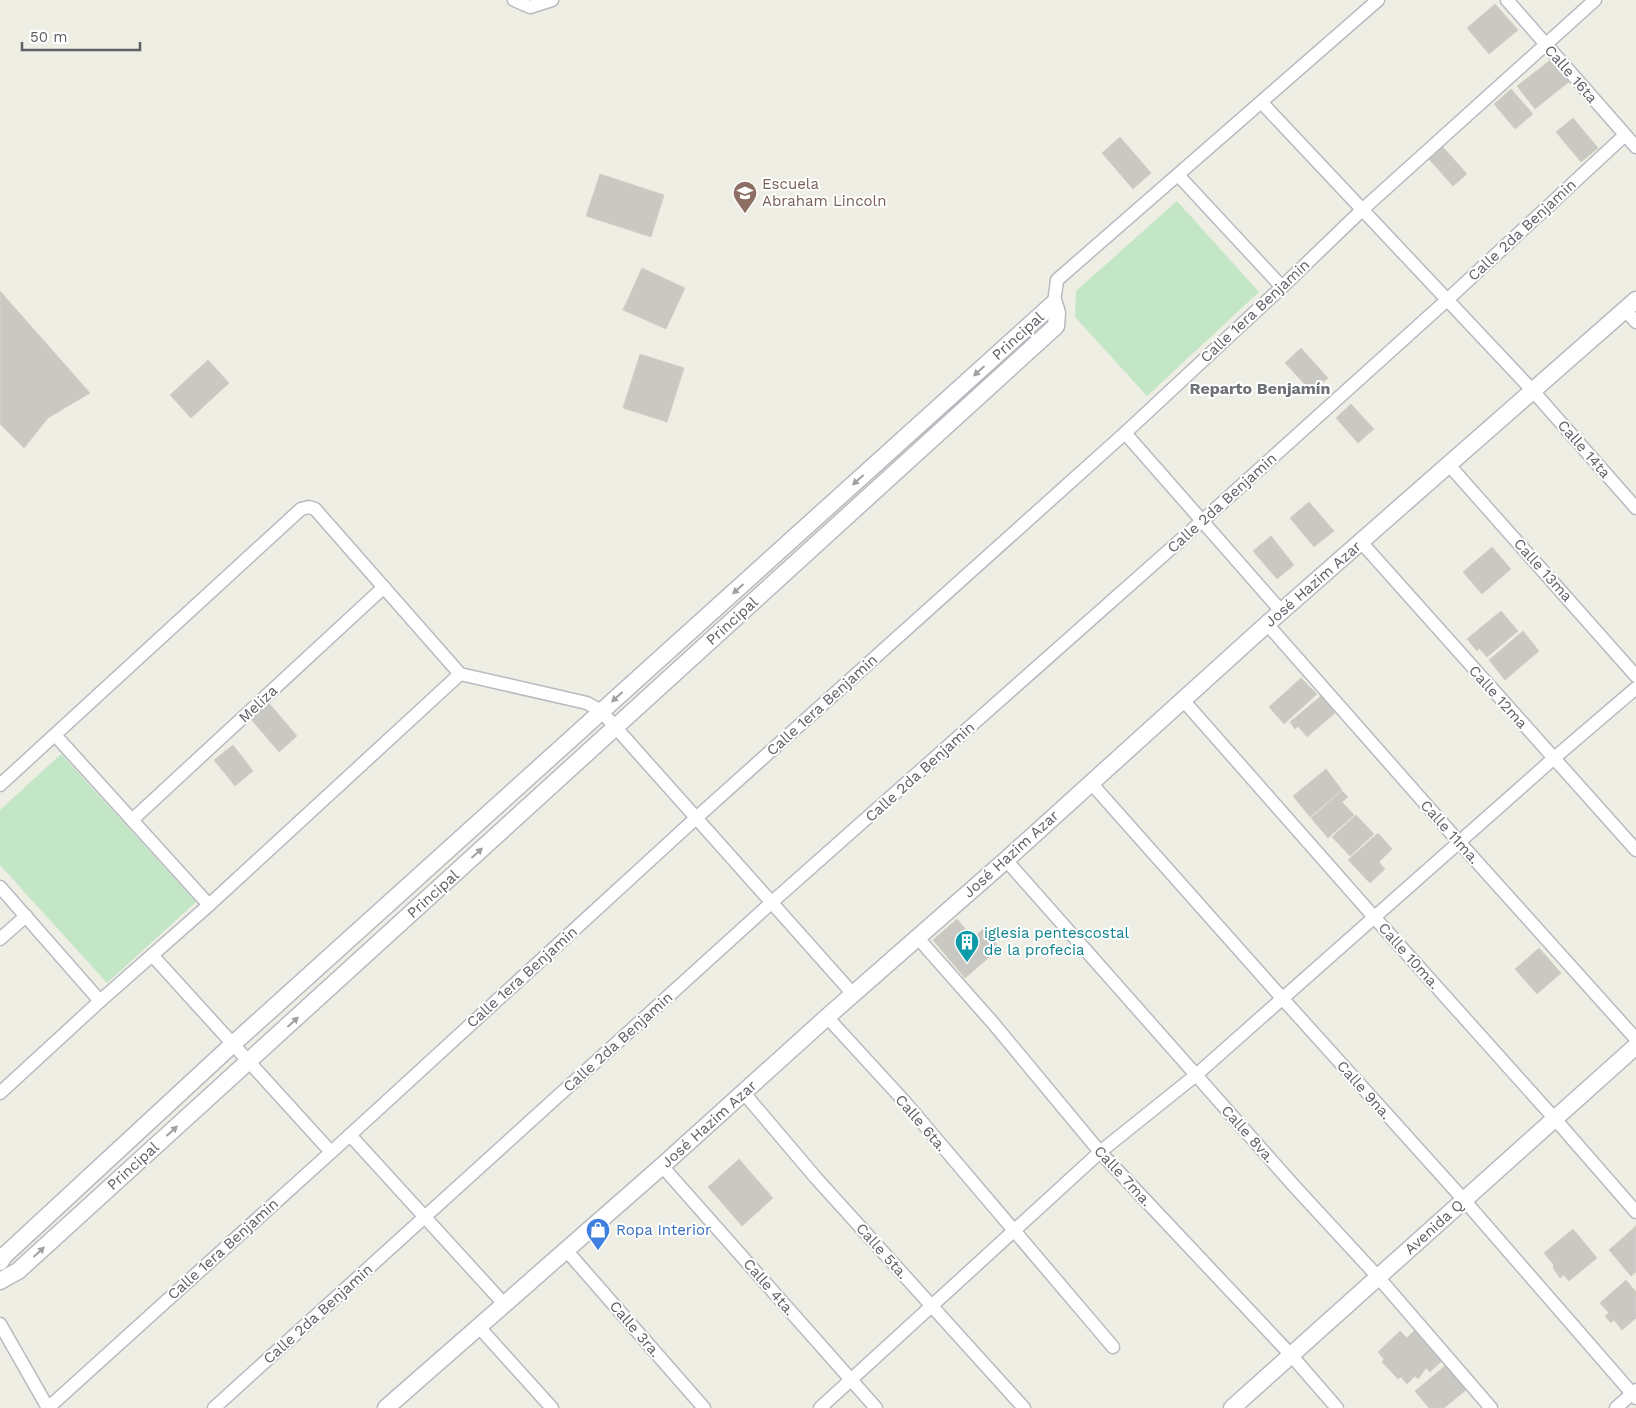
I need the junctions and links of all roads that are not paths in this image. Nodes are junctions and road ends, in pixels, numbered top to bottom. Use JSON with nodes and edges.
{"nodes":[{"id":1,"x":514,"y":0,"type":"edge"},
{"id":2,"x":552,"y":0,"type":"edge"},
{"id":3,"x":1378,"y":0,"type":"edge"},
{"id":4,"x":1507,"y":0,"type":"edge"},
{"id":5,"x":1595,"y":0,"type":"edge"},
{"id":6,"x":1545,"y":44,"type":"junction"},
{"id":7,"x":1262,"y":103,"type":"junction"},
{"id":8,"x":1625,"y":135,"type":"junction"},
{"id":9,"x":1636,"y":147,"type":"edge"},
{"id":10,"x":1178,"y":175,"type":"junction"},
{"id":11,"x":1362,"y":210,"type":"junction"},
{"id":12,"x":1282,"y":287,"type":"junction"},
{"id":13,"x":1447,"y":300,"type":"junction"},
{"id":14,"x":1054,"y":303,"type":"junction"},
{"id":15,"x":1632,"y":310,"type":"edge"},
{"id":16,"x":1533,"y":391,"type":"junction"},
{"id":17,"x":1125,"y":432,"type":"junction"},
{"id":18,"x":1450,"y":465,"type":"junction"},
{"id":19,"x":1636,"y":508,"type":"edge"},
{"id":20,"x":1202,"y":521,"type":"junction"},
{"id":21,"x":1361,"y":542,"type":"junction"},
{"id":22,"x":384,"y":587,"type":"junction"},
{"id":23,"x":1282,"y":612,"type":"junction"},
{"id":24,"x":1267,"y":624,"type":"junction"},
{"id":25,"x":460,"y":674,"type":"junction"},
{"id":26,"x":1636,"y":676,"type":"edge"},
{"id":27,"x":1636,"y":688,"type":"edge"},
{"id":28,"x":1183,"y":700,"type":"junction"},
{"id":29,"x":601,"y":711,"type":"junction"},
{"id":30,"x":616,"y":728,"type":"junction"},
{"id":31,"x":55,"y":735,"type":"junction"},
{"id":32,"x":1553,"y":758,"type":"junction"},
{"id":33,"x":1091,"y":783,"type":"junction"},
{"id":34,"x":0,"y":785,"type":"edge"},
{"id":35,"x":695,"y":819,"type":"junction"},
{"id":36,"x":132,"y":820,"type":"junction"},
{"id":37,"x":1459,"y":842,"type":"junction"},
{"id":38,"x":1636,"y":850,"type":"edge"},
{"id":39,"x":1006,"y":860,"type":"junction"},
{"id":40,"x":0,"y":887,"type":"edge"},
{"id":41,"x":771,"y":903,"type":"junction"},
{"id":42,"x":209,"y":905,"type":"junction"},
{"id":43,"x":26,"y":916,"type":"junction"},
{"id":44,"x":1374,"y":917,"type":"junction"},
{"id":45,"x":917,"y":937,"type":"junction"},
{"id":46,"x":0,"y":939,"type":"edge"},
{"id":47,"x":152,"y":955,"type":"junction"},
{"id":48,"x":853,"y":994,"type":"junction"},
{"id":49,"x":1282,"y":998,"type":"junction"},
{"id":50,"x":100,"y":1001,"type":"junction"},
{"id":51,"x":827,"y":1017,"type":"junction"},
{"id":52,"x":1636,"y":1039,"type":"edge"},
{"id":53,"x":233,"y":1044,"type":"junction"},
{"id":54,"x":1636,"y":1046,"type":"edge"},
{"id":55,"x":249,"y":1062,"type":"junction"},
{"id":56,"x":1196,"y":1075,"type":"junction"},
{"id":57,"x":743,"y":1092,"type":"junction"},
{"id":58,"x":0,"y":1093,"type":"edge"},
{"id":59,"x":1555,"y":1119,"type":"junction"},
{"id":60,"x":350,"y":1134,"type":"junction"},
{"id":61,"x":330,"y":1151,"type":"junction"},
{"id":62,"x":1100,"y":1152,"type":"junction"},
{"id":63,"x":662,"y":1166,"type":"junction"},
{"id":64,"x":1464,"y":1200,"type":"junction"},
{"id":65,"x":1636,"y":1212,"type":"edge"},
{"id":66,"x":425,"y":1217,"type":"junction"},
{"id":67,"x":1013,"y":1231,"type":"junction"},
{"id":68,"x":566,"y":1250,"type":"junction"},
{"id":69,"x":0,"y":1262,"type":"edge"},
{"id":70,"x":1378,"y":1277,"type":"junction"},
{"id":71,"x":0,"y":1281,"type":"edge"},
{"id":72,"x":505,"y":1305,"type":"junction"},
{"id":73,"x":932,"y":1306,"type":"junction"},
{"id":74,"x":0,"y":1324,"type":"edge"},
{"id":75,"x":478,"y":1326,"type":"junction"},
{"id":76,"x":1113,"y":1347,"type":"dead end"},
{"id":77,"x":1291,"y":1355,"type":"junction"},
{"id":78,"x":851,"y":1381,"type":"junction"},
{"id":79,"x":1635,"y":1394,"type":"edge"},
{"id":80,"x":390,"y":1407,"type":"edge"},
{"id":81,"x":48,"y":1408,"type":"edge"},
{"id":82,"x":214,"y":1408,"type":"edge"},
{"id":83,"x":552,"y":1408,"type":"edge"},
{"id":84,"x":704,"y":1408,"type":"edge"},
{"id":85,"x":820,"y":1408,"type":"edge"},
{"id":86,"x":876,"y":1408,"type":"edge"},
{"id":87,"x":1024,"y":1408,"type":"edge"},
{"id":88,"x":1232,"y":1408,"type":"edge"},
{"id":89,"x":1337,"y":1408,"type":"edge"},
{"id":90,"x":1491,"y":1408,"type":"edge"},
{"id":91,"x":1616,"y":1408,"type":"edge"}],
"edges":[{"from":1,"to":2,"type":"street"},
{"from":3,"to":7,"type":"street"},
{"from":4,"to":6,"type":"street","name":"Calle 16ta"},
{"from":5,"to":6,"type":"street","name":"Calle 1era Benjamin"},
{"from":6,"to":8,"type":"street","name":"Calle 16ta"},
{"from":6,"to":11,"type":"street","name":"Calle 1era Benjamin"},
{"from":7,"to":10,"type":"street"},
{"from":7,"to":11,"type":"street","name":"Calle 14ta"},
{"from":8,"to":9,"type":"street","name":"Calle 16ta"},
{"from":8,"to":13,"type":"street","name":"Calle 2da Benjamin"},
{"from":10,"to":12,"type":"street"},
{"from":10,"to":14,"type":"street"},
{"from":11,"to":12,"type":"street","name":"Calle 1era Benjamin"},
{"from":11,"to":13,"type":"street","name":"Calle 14ta"},
{"from":12,"to":17,"type":"street","name":"Calle 1era Benjamin"},
{"from":13,"to":16,"type":"street","name":"Calle 14ta"},
{"from":13,"to":20,"type":"street","name":"Calle 2da Benjamin"},
{"from":14,"to":29,"type":"street","name":"Principal","one_way":true},
{"from":14,"to":30,"type":"street","name":"Principal"},
{"from":15,"to":16,"type":"street","name":"José Hazim Azar"},
{"from":16,"to":18,"type":"street","name":"José Hazim Azar"},
{"from":16,"to":19,"type":"street","name":"Calle 14ta"},
{"from":17,"to":20,"type":"street"},
{"from":17,"to":35,"type":"street","name":"Calle 1era Benjamin"},
{"from":18,"to":21,"type":"street","name":"José Hazim Azar"},
{"from":18,"to":26,"type":"street","name":"Calle 13ma"},
{"from":20,"to":23,"type":"street"},
{"from":20,"to":41,"type":"street","name":"Calle 2da Benjamin"},
{"from":21,"to":23,"type":"street","name":"José Hazim Azar"},
{"from":21,"to":32,"type":"street","name":"Calle 12ma"},
{"from":22,"to":25,"type":"street"},
{"from":22,"to":31,"type":"street"},
{"from":22,"to":36,"type":"street","name":"Meliza"},
{"from":23,"to":24,"type":"street","name":"José Hazim Azar"},
{"from":24,"to":28,"type":"street","name":"José Hazim Azar"},
{"from":24,"to":37,"type":"street","name":"Calle 11ma."},
{"from":25,"to":29,"type":"street"},
{"from":25,"to":42,"type":"street"},
{"from":27,"to":32,"type":"street"},
{"from":28,"to":33,"type":"street","name":"José Hazim Azar"},
{"from":28,"to":44,"type":"street","name":"Calle 10ma."},
{"from":29,"to":30,"type":"street"},
{"from":29,"to":53,"type":"street","name":"Principal"},
{"from":30,"to":35,"type":"street"},
{"from":55,"to":30,"type":"street","name":"Principal","one_way":true},
{"from":31,"to":34,"type":"street"},
{"from":31,"to":36,"type":"street"},
{"from":32,"to":37,"type":"street"},
{"from":32,"to":38,"type":"street","name":"Calle 12ma"},
{"from":33,"to":39,"type":"street","name":"José Hazim Azar"},
{"from":33,"to":49,"type":"street","name":"Calle 9na."},
{"from":35,"to":41,"type":"street"},
{"from":35,"to":60,"type":"street","name":"Calle 1era Benjamin"},
{"from":36,"to":42,"type":"street"},
{"from":37,"to":44,"type":"street"},
{"from":37,"to":52,"type":"street","name":"Calle 11ma."},
{"from":39,"to":45,"type":"street","name":"José Hazim Azar"},
{"from":39,"to":56,"type":"street","name":"Calle 8va."},
{"from":40,"to":43,"type":"street"},
{"from":41,"to":48,"type":"street"},
{"from":41,"to":66,"type":"street","name":"Calle 2da Benjamin"},
{"from":42,"to":47,"type":"street"},
{"from":43,"to":46,"type":"street"},
{"from":43,"to":50,"type":"street"},
{"from":44,"to":49,"type":"street"},
{"from":44,"to":59,"type":"street","name":"Calle 10ma."},
{"from":45,"to":48,"type":"street","name":"José Hazim Azar"},
{"from":45,"to":62,"type":"street","name":"Calle 7ma."},
{"from":47,"to":50,"type":"street"},
{"from":47,"to":53,"type":"street"},
{"from":48,"to":51,"type":"street","name":"José Hazim Azar"},
{"from":49,"to":56,"type":"street"},
{"from":49,"to":64,"type":"street","name":"Calle 9na."},
{"from":50,"to":58,"type":"street"},
{"from":51,"to":57,"type":"street","name":"José Hazim Azar"},
{"from":51,"to":67,"type":"street","name":"Calle 6ta."},
{"from":53,"to":55,"type":"street"},
{"from":53,"to":69,"type":"street","name":"Principal"},
{"from":54,"to":59,"type":"street","name":"Avenida Q"},
{"from":55,"to":61,"type":"street"},
{"from":71,"to":55,"type":"street","name":"Principal","one_way":true},
{"from":56,"to":62,"type":"street"},
{"from":56,"to":70,"type":"street","name":"Calle 8va."},
{"from":57,"to":63,"type":"street","name":"José Hazim Azar"},
{"from":57,"to":73,"type":"street","name":"Calle 5ta."},
{"from":59,"to":64,"type":"street","name":"Avenida Q"},
{"from":59,"to":65,"type":"street","name":"Calle 10ma."},
{"from":60,"to":61,"type":"street","name":"Calle 1era Benjamin"},
{"from":60,"to":66,"type":"street"},
{"from":61,"to":81,"type":"street","name":"Calle 1era Benjamin"},
{"from":62,"to":67,"type":"street"},
{"from":62,"to":77,"type":"street","name":"Calle 7ma."},
{"from":63,"to":68,"type":"street","name":"José Hazim Azar"},
{"from":63,"to":78,"type":"street","name":"Calle 4ta."},
{"from":64,"to":70,"type":"street","name":"Avenida Q"},
{"from":64,"to":79,"type":"street","name":"Calle 9na."},
{"from":66,"to":72,"type":"street"},
{"from":66,"to":82,"type":"street","name":"Calle 2da Benjamin"},
{"from":67,"to":73,"type":"street"},
{"from":67,"to":76,"type":"street","name":"Calle 6ta."},
{"from":68,"to":72,"type":"street","name":"José Hazim Azar"},
{"from":68,"to":84,"type":"street","name":"Calle 3ra."},
{"from":70,"to":77,"type":"street","name":"Avenida Q"},
{"from":70,"to":90,"type":"street","name":"Calle 8va."},
{"from":72,"to":75,"type":"street","name":"José Hazim Azar"},
{"from":73,"to":78,"type":"street"},
{"from":73,"to":87,"type":"street","name":"Calle 5ta."},
{"from":74,"to":81,"type":"street"},
{"from":75,"to":80,"type":"street","name":"José Hazim Azar"},
{"from":75,"to":83,"type":"street"},
{"from":77,"to":88,"type":"street","name":"Avenida Q"},
{"from":77,"to":89,"type":"street","name":"Calle 7ma."},
{"from":78,"to":85,"type":"street"},
{"from":78,"to":86,"type":"street","name":"Calle 4ta."},
{"from":79,"to":91,"type":"street"}]}
